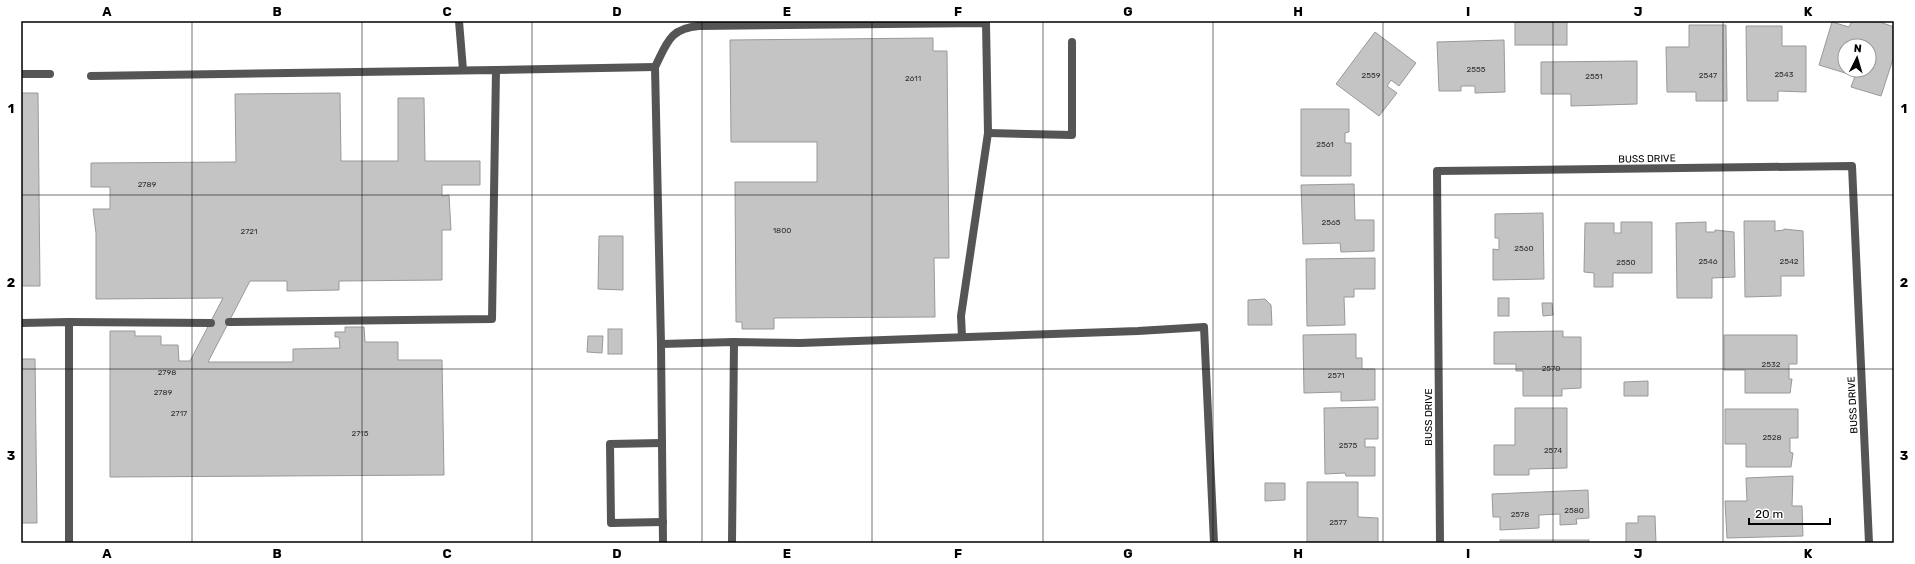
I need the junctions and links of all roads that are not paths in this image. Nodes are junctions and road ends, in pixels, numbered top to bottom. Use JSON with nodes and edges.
{"nodes":[{"id":1,"x":459,"y":21,"type":"edge"},
{"id":2,"x":1072,"y":42,"type":"dead end"},
{"id":3,"x":655,"y":67,"type":"junction"},
{"id":4,"x":463,"y":70,"type":"junction"},
{"id":5,"x":496,"y":70,"type":"junction"},
{"id":6,"x":21,"y":74,"type":"edge"},
{"id":7,"x":50,"y":74,"type":"dead end"},
{"id":8,"x":91,"y":76,"type":"dead end"},
{"id":9,"x":988,"y":133,"type":"junction"},
{"id":10,"x":69,"y":322,"type":"junction"},
{"id":11,"x":211,"y":322,"type":"dead end"},
{"id":12,"x":229,"y":322,"type":"dead end"},
{"id":13,"x":21,"y":323,"type":"edge"},
{"id":14,"x":962,"y":337,"type":"junction"},
{"id":15,"x":734,"y":342,"type":"junction"},
{"id":16,"x":661,"y":344,"type":"junction"},
{"id":17,"x":662,"y":443,"type":"junction"},
{"id":18,"x":663,"y":522,"type":"junction"},
{"id":19,"x":69,"y":543,"type":"edge"},
{"id":20,"x":663,"y":543,"type":"edge"},
{"id":21,"x":732,"y":543,"type":"edge"},
{"id":22,"x":1214,"y":543,"type":"edge"},
{"id":23,"x":1440,"y":543,"type":"edge"},
{"id":24,"x":1869,"y":543,"type":"edge"}],
"edges":[{"from":1,"to":4,"type":"street"},
{"from":2,"to":9,"type":"street"},
{"from":3,"to":5,"type":"street"},
{"from":3,"to":9,"type":"street"},
{"from":3,"to":16,"type":"street"},
{"from":4,"to":5,"type":"street"},
{"from":4,"to":8,"type":"street"},
{"from":5,"to":12,"type":"street"},
{"from":6,"to":7,"type":"street"},
{"from":9,"to":14,"type":"street"},
{"from":10,"to":11,"type":"street"},
{"from":10,"to":13,"type":"street"},
{"from":10,"to":19,"type":"street"},
{"from":14,"to":15,"type":"street"},
{"from":14,"to":22,"type":"street"},
{"from":15,"to":16,"type":"street"},
{"from":15,"to":21,"type":"street"},
{"from":16,"to":17,"type":"street"},
{"from":17,"to":18,"type":"street"},
{"from":17,"to":18,"type":"street"},
{"from":18,"to":20,"type":"street"},
{"from":23,"to":24,"type":"street","name":"BUSS DRIVE"}]}
